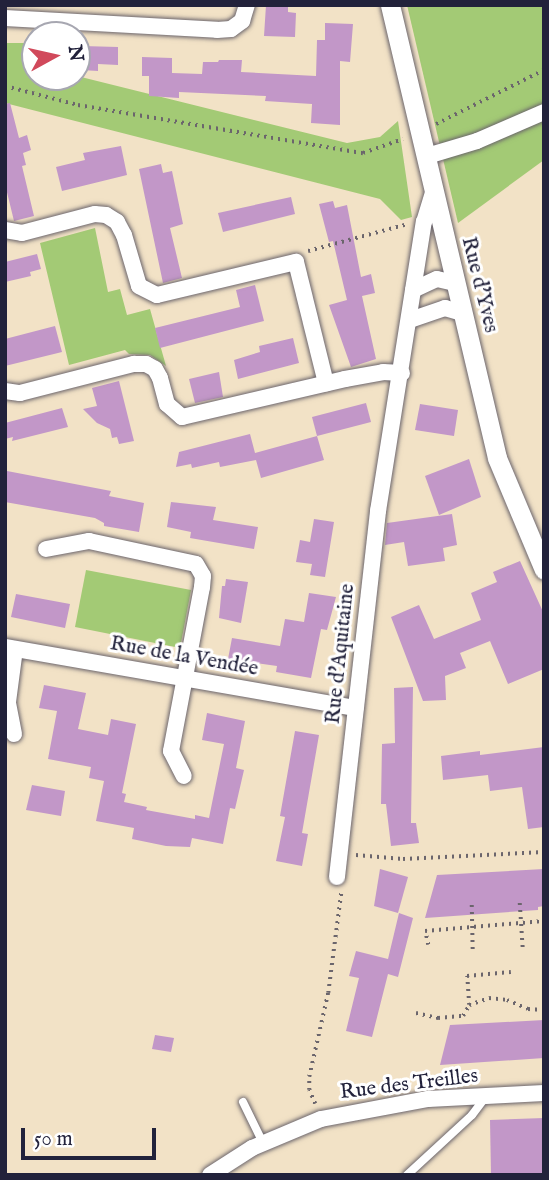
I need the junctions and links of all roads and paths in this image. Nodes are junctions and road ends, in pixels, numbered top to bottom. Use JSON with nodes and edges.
{"nodes":[{"id":1,"x":247,"y":5,"type":"edge"},
{"id":2,"x":390,"y":5,"type":"edge"},
{"id":3,"x":5,"y":18,"type":"edge"},
{"id":4,"x":544,"y":70,"type":"edge"},
{"id":5,"x":5,"y":86,"type":"edge"},
{"id":6,"x":544,"y":112,"type":"edge"},
{"id":7,"x":420,"y":132,"type":"junction"},
{"id":8,"x":427,"y":156,"type":"junction"},
{"id":9,"x":433,"y":192,"type":"junction"},
{"id":10,"x":424,"y":222,"type":"junction"},
{"id":11,"x":5,"y":230,"type":"edge"},
{"id":12,"x":299,"y":255,"type":"junction"},
{"id":13,"x":455,"y":283,"type":"junction"},
{"id":14,"x":413,"y":290,"type":"junction"},
{"id":15,"x":462,"y":313,"type":"junction"},
{"id":16,"x":410,"y":320,"type":"junction"},
{"id":17,"x":402,"y":373,"type":"junction"},
{"id":18,"x":326,"y":383,"type":"junction"},
{"id":19,"x":5,"y":391,"type":"edge"},
{"id":20,"x":46,"y":550,"type":"dead end"},
{"id":21,"x":544,"y":570,"type":"edge"},
{"id":22,"x":10,"y":648,"type":"edge"},
{"id":23,"x":184,"y":679,"type":"junction"},
{"id":24,"x":356,"y":708,"type":"junction"},
{"id":25,"x":14,"y":734,"type":"dead end"},
{"id":26,"x":184,"y":776,"type":"dead end"},
{"id":27,"x":340,"y":852,"type":"junction"},
{"id":28,"x":544,"y":852,"type":"edge"},
{"id":29,"x":337,"y":877,"type":"joint"},
{"id":30,"x":520,"y":903,"type":"dead end"},
{"id":31,"x":472,"y":905,"type":"dead end"},
{"id":32,"x":544,"y":922,"type":"edge"},
{"id":33,"x":521,"y":923,"type":"junction"},
{"id":34,"x":472,"y":925,"type":"junction"},
{"id":35,"x":428,"y":945,"type":"dead end"},
{"id":36,"x":523,"y":949,"type":"dead end"},
{"id":37,"x":473,"y":952,"type":"dead end"},
{"id":38,"x":511,"y":972,"type":"dead end"},
{"id":39,"x":469,"y":1004,"type":"junction"},
{"id":40,"x":544,"y":1010,"type":"edge"},
{"id":41,"x":416,"y":1013,"type":"dead end"},
{"id":42,"x":544,"y":1093,"type":"edge"},
{"id":43,"x":487,"y":1096,"type":"junction"},
{"id":44,"x":243,"y":1102,"type":"dead end"},
{"id":45,"x":321,"y":1119,"type":"junction"},
{"id":46,"x":263,"y":1143,"type":"junction"},
{"id":47,"x":209,"y":1175,"type":"edge"},
{"id":48,"x":407,"y":1175,"type":"edge"}],
"edges":[{"from":1,"to":3,"type":"street"},
{"from":2,"to":7,"type":"street","name":"Rue d'Yves"},
{"from":4,"to":7,"type":"path"},
{"from":5,"to":7,"type":"path"},
{"from":6,"to":8,"type":"street"},
{"from":7,"to":8,"type":"street","name":"Rue d'Yves"},
{"from":8,"to":9,"type":"street","name":"Rue d'Yves"},
{"from":9,"to":10,"type":"street","name":"Rue d'Aquitaine"},
{"from":9,"to":13,"type":"street","name":"Rue d'Yves"},
{"from":10,"to":12,"type":"path"},
{"from":10,"to":14,"type":"street","name":"Rue d'Aquitaine"},
{"from":11,"to":12,"type":"street"},
{"from":12,"to":18,"type":"street"},
{"from":13,"to":14,"type":"street"},
{"from":13,"to":15,"type":"street","name":"Rue d'Yves"},
{"from":14,"to":16,"type":"street","name":"Rue d'Aquitaine"},
{"from":15,"to":16,"type":"street"},
{"from":15,"to":21,"type":"street","name":"Rue d'Yves"},
{"from":16,"to":17,"type":"street","name":"Rue d'Aquitaine"},
{"from":17,"to":18,"type":"street"},
{"from":17,"to":24,"type":"street","name":"Rue d'Aquitaine"},
{"from":18,"to":19,"type":"street"},
{"from":20,"to":23,"type":"street"},
{"from":22,"to":23,"type":"street","name":"Rue de la Vendée"},
{"from":22,"to":25,"type":"street"},
{"from":23,"to":24,"type":"street","name":"Rue de la Vendée"},
{"from":23,"to":26,"type":"street"},
{"from":24,"to":27,"type":"street","name":"Rue d'Aquitaine"},
{"from":27,"to":28,"type":"path"},
{"from":27,"to":29,"type":"street","name":"Rue d'Aquitaine"},
{"from":29,"to":45,"type":"path"},
{"from":30,"to":33,"type":"path"},
{"from":31,"to":34,"type":"path"},
{"from":32,"to":33,"type":"path"},
{"from":33,"to":34,"type":"path"},
{"from":33,"to":36,"type":"path"},
{"from":34,"to":35,"type":"path"},
{"from":34,"to":37,"type":"path"},
{"from":38,"to":39,"type":"path"},
{"from":39,"to":40,"type":"path"},
{"from":39,"to":41,"type":"path"},
{"from":42,"to":43,"type":"street","name":"Rue des Treilles"},
{"from":43,"to":45,"type":"street","name":"Rue des Treilles"},
{"from":43,"to":48,"type":"lane"},
{"from":44,"to":46,"type":"lane"},
{"from":45,"to":46,"type":"street","name":"Rue des Treilles"},
{"from":46,"to":47,"type":"street","name":"Rue des Treilles"}]}
